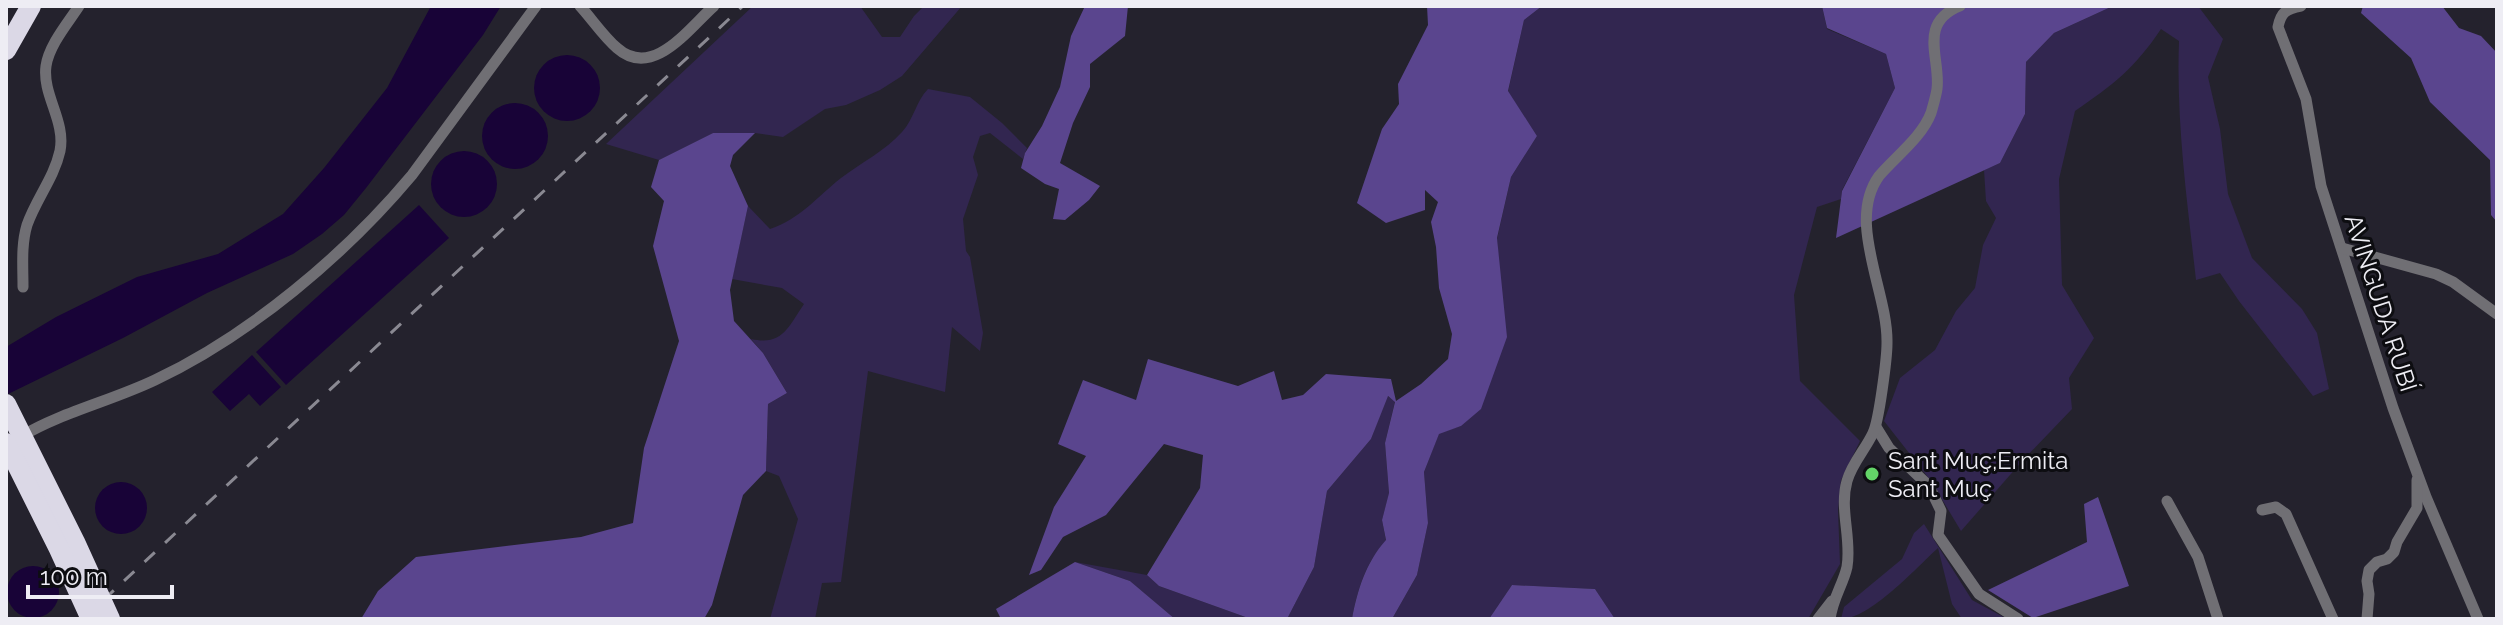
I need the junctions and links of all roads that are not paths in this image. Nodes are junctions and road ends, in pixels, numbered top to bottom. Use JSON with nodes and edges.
{"nodes":[{"id":1,"x":11,"y":6,"type":"edge"},
{"id":2,"x":31,"y":6,"type":"edge"},
{"id":3,"x":79,"y":6,"type":"edge"},
{"id":4,"x":536,"y":6,"type":"edge"},
{"id":5,"x":580,"y":6,"type":"edge"},
{"id":6,"x":714,"y":6,"type":"edge"},
{"id":7,"x":1960,"y":6,"type":"edge"},
{"id":8,"x":2301,"y":6,"type":"edge"},
{"id":9,"x":19,"y":31,"type":"junction"},
{"id":10,"x":6,"y":50,"type":"edge"},
{"id":11,"x":2342,"y":248,"type":"junction"},
{"id":12,"x":23,"y":287,"type":"dead end"},
{"id":13,"x":2497,"y":314,"type":"edge"},
{"id":14,"x":6,"y":404,"type":"edge"},
{"id":15,"x":1876,"y":427,"type":"junction"},
{"id":16,"x":6,"y":445,"type":"edge"},
{"id":17,"x":2416,"y":472,"type":"junction"},
{"id":18,"x":2167,"y":501,"type":"dead end"},
{"id":19,"x":2262,"y":510,"type":"dead end"},
{"id":20,"x":1834,"y":596,"type":"junction"},
{"id":21,"x":91,"y":619,"type":"edge"},
{"id":22,"x":110,"y":619,"type":"edge"},
{"id":23,"x":1818,"y":619,"type":"edge"},
{"id":24,"x":1830,"y":619,"type":"edge"},
{"id":25,"x":2018,"y":619,"type":"edge"},
{"id":26,"x":2218,"y":619,"type":"edge"},
{"id":27,"x":2333,"y":619,"type":"edge"},
{"id":28,"x":2367,"y":619,"type":"edge"},
{"id":29,"x":2478,"y":619,"type":"edge"}],
"edges":[{"from":1,"to":9,"type":"highway"},
{"from":2,"to":9,"type":"highway"},
{"from":3,"to":12,"type":"street"},
{"from":4,"to":16,"type":"street"},
{"from":5,"to":6,"type":"street"},
{"from":7,"to":15,"type":"street"},
{"from":8,"to":11,"type":"street","name":"AVINGUDA RUBÍ"},
{"from":9,"to":10,"type":"highway"},
{"from":11,"to":13,"type":"street"},
{"from":11,"to":17,"type":"street","name":"AVINGUDA RUBÍ"},
{"from":14,"to":22,"type":"highway","bridge":true},
{"from":15,"to":20,"type":"street"},
{"from":15,"to":25,"type":"street"},
{"from":16,"to":21,"type":"highway","bridge":true},
{"from":17,"to":28,"type":"street"},
{"from":17,"to":29,"type":"street","name":"AVINGUDA RUBÍ"},
{"from":18,"to":26,"type":"street"},
{"from":19,"to":27,"type":"street"},
{"from":20,"to":23,"type":"street"},
{"from":20,"to":24,"type":"street"}]}
